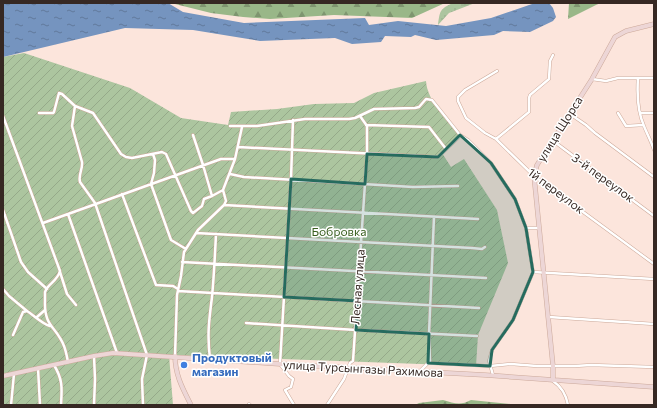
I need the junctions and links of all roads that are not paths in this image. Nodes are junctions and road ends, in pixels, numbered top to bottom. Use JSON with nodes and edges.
{"nodes":[{"id":1,"x":654,"y":24,"type":"edge"},
{"id":2,"x":553,"y":55,"type":"dead end"},
{"id":3,"x":497,"y":71,"type":"dead end"},
{"id":4,"x":638,"y":78,"type":"junction"},
{"id":5,"x":654,"y":78,"type":"edge"},
{"id":6,"x":592,"y":79,"type":"junction"},
{"id":7,"x":75,"y":106,"type":"junction"},
{"id":8,"x":39,"y":113,"type":"dead end"},
{"id":9,"x":618,"y":113,"type":"dead end"},
{"id":10,"x":641,"y":113,"type":"junction"},
{"id":11,"x":570,"y":114,"type":"junction"},
{"id":12,"x":654,"y":114,"type":"edge"},
{"id":13,"x":3,"y":116,"type":"edge"},
{"id":14,"x":360,"y":116,"type":"junction"},
{"id":15,"x":293,"y":120,"type":"junction"},
{"id":16,"x":366,"y":125,"type":"junction"},
{"id":17,"x":643,"y":125,"type":"junction"},
{"id":18,"x":230,"y":126,"type":"dead end"},
{"id":19,"x":242,"y":126,"type":"junction"},
{"id":20,"x":192,"y":135,"type":"dead end"},
{"id":21,"x":460,"y":136,"type":"junction"},
{"id":22,"x":496,"y":139,"type":"junction"},
{"id":23,"x":552,"y":140,"type":"junction"},
{"id":24,"x":238,"y":147,"type":"junction"},
{"id":25,"x":292,"y":150,"type":"junction"},
{"id":26,"x":446,"y":150,"type":"junction"},
{"id":27,"x":654,"y":150,"type":"edge"},
{"id":28,"x":153,"y":154,"type":"junction"},
{"id":29,"x":367,"y":154,"type":"junction"},
{"id":30,"x":235,"y":159,"type":"junction"},
{"id":31,"x":203,"y":165,"type":"junction"},
{"id":32,"x":230,"y":174,"type":"junction"},
{"id":33,"x":176,"y":175,"type":"junction"},
{"id":34,"x":534,"y":176,"type":"junction"},
{"id":35,"x":654,"y":176,"type":"edge"},
{"id":36,"x":292,"y":180,"type":"junction"},
{"id":37,"x":151,"y":184,"type":"junction"},
{"id":38,"x":365,"y":184,"type":"junction"},
{"id":39,"x":458,"y":186,"type":"dead end"},
{"id":40,"x":223,"y":190,"type":"junction"},
{"id":41,"x":122,"y":194,"type":"junction"},
{"id":42,"x":212,"y":196,"type":"junction"},
{"id":43,"x":95,"y":203,"type":"junction"},
{"id":44,"x":224,"y":205,"type":"junction"},
{"id":45,"x":290,"y":209,"type":"junction"},
{"id":46,"x":3,"y":210,"type":"edge"},
{"id":47,"x":363,"y":213,"type":"junction"},
{"id":48,"x":68,"y":214,"type":"junction"},
{"id":49,"x":654,"y":216,"type":"edge"},
{"id":50,"x":434,"y":217,"type":"junction"},
{"id":51,"x":478,"y":219,"type":"dead end"},
{"id":52,"x":43,"y":223,"type":"junction"},
{"id":53,"x":526,"y":228,"type":"junction"},
{"id":54,"x":539,"y":228,"type":"junction"},
{"id":55,"x":196,"y":233,"type":"junction"},
{"id":56,"x":216,"y":234,"type":"junction"},
{"id":57,"x":287,"y":238,"type":"junction"},
{"id":58,"x":361,"y":242,"type":"junction"},
{"id":59,"x":433,"y":246,"type":"junction"},
{"id":60,"x":485,"y":247,"type":"dead end"},
{"id":61,"x":186,"y":249,"type":"junction"},
{"id":62,"x":182,"y":262,"type":"junction"},
{"id":63,"x":215,"y":263,"type":"junction"},
{"id":64,"x":654,"y":264,"type":"edge"},
{"id":65,"x":286,"y":267,"type":"junction"},
{"id":66,"x":60,"y":271,"type":"junction"},
{"id":67,"x":360,"y":271,"type":"junction"},
{"id":68,"x":533,"y":272,"type":"junction"},
{"id":69,"x":543,"y":272,"type":"junction"},
{"id":70,"x":432,"y":275,"type":"junction"},
{"id":71,"x":486,"y":278,"type":"dead end"},
{"id":72,"x":654,"y":279,"type":"edge"},
{"id":73,"x":3,"y":289,"type":"edge"},
{"id":74,"x":47,"y":289,"type":"junction"},
{"id":75,"x":178,"y":290,"type":"junction"},
{"id":76,"x":212,"y":293,"type":"junction"},
{"id":77,"x":284,"y":297,"type":"junction"},
{"id":78,"x":358,"y":301,"type":"junction"},
{"id":79,"x":76,"y":305,"type":"dead end"},
{"id":80,"x":430,"y":305,"type":"junction"},
{"id":81,"x":480,"y":308,"type":"dead end"},
{"id":82,"x":45,"y":310,"type":"junction"},
{"id":83,"x":27,"y":311,"type":"junction"},
{"id":84,"x":37,"y":317,"type":"junction"},
{"id":85,"x":548,"y":317,"type":"junction"},
{"id":86,"x":246,"y":323,"type":"dead end"},
{"id":87,"x":654,"y":324,"type":"edge"},
{"id":88,"x":282,"y":325,"type":"junction"},
{"id":89,"x":50,"y":326,"type":"junction"},
{"id":90,"x":356,"y":330,"type":"junction"},
{"id":91,"x":429,"y":334,"type":"junction"},
{"id":92,"x":13,"y":335,"type":"dead end"},
{"id":93,"x":477,"y":336,"type":"dead end"},
{"id":94,"x":117,"y":353,"type":"junction"},
{"id":95,"x":147,"y":355,"type":"junction"},
{"id":96,"x":94,"y":356,"type":"junction"},
{"id":97,"x":176,"y":356,"type":"junction"},
{"id":98,"x":210,"y":359,"type":"junction"},
{"id":99,"x":68,"y":362,"type":"junction"},
{"id":100,"x":428,"y":363,"type":"junction"},
{"id":101,"x":280,"y":364,"type":"junction"},
{"id":102,"x":54,"y":365,"type":"junction"},
{"id":103,"x":490,"y":366,"type":"junction"},
{"id":104,"x":553,"y":366,"type":"junction"},
{"id":105,"x":654,"y":367,"type":"edge"},
{"id":106,"x":38,"y":368,"type":"junction"},
{"id":107,"x":348,"y":368,"type":"junction"},
{"id":108,"x":420,"y":371,"type":"junction"},
{"id":109,"x":14,"y":374,"type":"junction"},
{"id":110,"x":3,"y":376,"type":"edge"},
{"id":111,"x":493,"y":376,"type":"junction"},
{"id":112,"x":553,"y":380,"type":"junction"},
{"id":113,"x":654,"y":387,"type":"edge"},
{"id":114,"x":11,"y":405,"type":"edge"},
{"id":115,"x":40,"y":405,"type":"edge"},
{"id":116,"x":61,"y":405,"type":"edge"},
{"id":117,"x":94,"y":405,"type":"edge"},
{"id":118,"x":143,"y":405,"type":"edge"},
{"id":119,"x":190,"y":405,"type":"edge"},
{"id":120,"x":294,"y":405,"type":"edge"},
{"id":121,"x":327,"y":405,"type":"edge"},
{"id":122,"x":568,"y":405,"type":"edge"}],
"edges":[{"from":1,"to":6,"type":"street","name":"улица Щорса"},
{"from":2,"to":22,"type":"street"},
{"from":3,"to":22,"type":"street","name":"1й переулок"},
{"from":4,"to":5,"type":"street"},
{"from":4,"to":6,"type":"street"},
{"from":4,"to":10,"type":"street"},
{"from":6,"to":11,"type":"street","name":"улица Щорса"},
{"from":7,"to":8,"type":"street"},
{"from":7,"to":28,"type":"street"},
{"from":7,"to":43,"type":"street"},
{"from":9,"to":17,"type":"street"},
{"from":10,"to":12,"type":"street"},
{"from":10,"to":17,"type":"street"},
{"from":11,"to":23,"type":"street","name":"улица Щорса"},
{"from":11,"to":35,"type":"street"},
{"from":13,"to":52,"type":"street"},
{"from":14,"to":15,"type":"street"},
{"from":14,"to":16,"type":"street"},
{"from":14,"to":21,"type":"street"},
{"from":15,"to":19,"type":"street"},
{"from":15,"to":25,"type":"street"},
{"from":16,"to":26,"type":"street"},
{"from":16,"to":29,"type":"street","name":"Лесная улица"},
{"from":17,"to":27,"type":"street"},
{"from":18,"to":19,"type":"street"},
{"from":19,"to":24,"type":"street"},
{"from":20,"to":31,"type":"street"},
{"from":21,"to":26,"type":"street"},
{"from":21,"to":53,"type":"street"},
{"from":22,"to":34,"type":"street","name":"1й переулок"},
{"from":23,"to":34,"type":"street","name":"улица Щорса"},
{"from":23,"to":49,"type":"street","name":"3-й переулок"},
{"from":24,"to":25,"type":"street"},
{"from":24,"to":30,"type":"street"},
{"from":25,"to":29,"type":"street"},
{"from":25,"to":36,"type":"street"},
{"from":26,"to":29,"type":"street"},
{"from":28,"to":33,"type":"street"},
{"from":28,"to":37,"type":"street"},
{"from":29,"to":38,"type":"street","name":"Лесная улица"},
{"from":30,"to":31,"type":"street"},
{"from":30,"to":32,"type":"street"},
{"from":31,"to":33,"type":"street"},
{"from":31,"to":42,"type":"street"},
{"from":32,"to":36,"type":"street"},
{"from":32,"to":40,"type":"street"},
{"from":33,"to":37,"type":"street"},
{"from":33,"to":42,"type":"street"},
{"from":34,"to":54,"type":"street","name":"улица Щорса"},
{"from":34,"to":64,"type":"street","name":"1й переулок"},
{"from":36,"to":38,"type":"street"},
{"from":36,"to":45,"type":"street"},
{"from":37,"to":41,"type":"street"},
{"from":37,"to":61,"type":"street"},
{"from":38,"to":39,"type":"street"},
{"from":38,"to":47,"type":"street","name":"Лесная улица"},
{"from":40,"to":42,"type":"street"},
{"from":40,"to":44,"type":"street"},
{"from":41,"to":43,"type":"street"},
{"from":41,"to":75,"type":"street"},
{"from":43,"to":48,"type":"street"},
{"from":43,"to":95,"type":"street"},
{"from":44,"to":45,"type":"street"},
{"from":44,"to":55,"type":"street"},
{"from":45,"to":47,"type":"street"},
{"from":45,"to":57,"type":"street"},
{"from":46,"to":74,"type":"street"},
{"from":47,"to":50,"type":"street"},
{"from":47,"to":58,"type":"street","name":"Лесная улица"},
{"from":48,"to":52,"type":"street"},
{"from":48,"to":94,"type":"street"},
{"from":50,"to":51,"type":"street"},
{"from":50,"to":59,"type":"street"},
{"from":52,"to":66,"type":"street"},
{"from":53,"to":54,"type":"street"},
{"from":53,"to":68,"type":"street"},
{"from":54,"to":69,"type":"street","name":"улица Щорса"},
{"from":55,"to":56,"type":"street"},
{"from":55,"to":61,"type":"street"},
{"from":56,"to":57,"type":"street"},
{"from":56,"to":63,"type":"street"},
{"from":57,"to":58,"type":"street"},
{"from":57,"to":65,"type":"street"},
{"from":58,"to":59,"type":"street"},
{"from":58,"to":67,"type":"street","name":"Лесная улица"},
{"from":59,"to":60,"type":"street"},
{"from":59,"to":70,"type":"street"},
{"from":61,"to":62,"type":"street"},
{"from":62,"to":63,"type":"street"},
{"from":62,"to":75,"type":"street"},
{"from":63,"to":65,"type":"street"},
{"from":63,"to":76,"type":"street"},
{"from":65,"to":67,"type":"street"},
{"from":65,"to":77,"type":"street"},
{"from":66,"to":74,"type":"street"},
{"from":66,"to":79,"type":"street"},
{"from":67,"to":70,"type":"street"},
{"from":67,"to":78,"type":"street","name":"Лесная улица"},
{"from":68,"to":69,"type":"street"},
{"from":68,"to":103,"type":"street"},
{"from":69,"to":72,"type":"street"},
{"from":69,"to":85,"type":"street","name":"улица Щорса"},
{"from":70,"to":71,"type":"street"},
{"from":70,"to":80,"type":"street"},
{"from":73,"to":83,"type":"street"},
{"from":74,"to":82,"type":"street"},
{"from":75,"to":76,"type":"street"},
{"from":75,"to":97,"type":"street"},
{"from":76,"to":77,"type":"street"},
{"from":76,"to":98,"type":"street"},
{"from":77,"to":78,"type":"street"},
{"from":77,"to":88,"type":"street"},
{"from":78,"to":80,"type":"street"},
{"from":78,"to":90,"type":"street","name":"Лесная улица"},
{"from":80,"to":81,"type":"street"},
{"from":80,"to":91,"type":"street"},
{"from":82,"to":84,"type":"street"},
{"from":82,"to":89,"type":"street"},
{"from":83,"to":84,"type":"street"},
{"from":83,"to":92,"type":"street"},
{"from":84,"to":89,"type":"street"},
{"from":85,"to":87,"type":"street"},
{"from":85,"to":104,"type":"street","name":"улица Щорса"},
{"from":86,"to":88,"type":"street"},
{"from":88,"to":90,"type":"street"},
{"from":88,"to":101,"type":"street"},
{"from":89,"to":99,"type":"street"},
{"from":90,"to":91,"type":"street"},
{"from":90,"to":107,"type":"street","name":"Лесная улица"},
{"from":91,"to":93,"type":"street"},
{"from":91,"to":100,"type":"street"},
{"from":94,"to":95,"type":"street","name":"улица Турсынгазы Рахимова"},
{"from":94,"to":96,"type":"street","name":"улица Турсынгазы Рахимова"},
{"from":95,"to":97,"type":"street","name":"улица Турсынгазы Рахимова"},
{"from":95,"to":118,"type":"street"},
{"from":96,"to":99,"type":"street","name":"улица Турсынгазы Рахимова"},
{"from":96,"to":117,"type":"street"},
{"from":97,"to":98,"type":"street","name":"улица Турсынгазы Рахимова"},
{"from":97,"to":119,"type":"street"},
{"from":98,"to":101,"type":"street","name":"улица Турсынгазы Рахимова"},
{"from":99,"to":102,"type":"street","name":"улица Турсынгазы Рахимова"},
{"from":100,"to":103,"type":"street"},
{"from":100,"to":108,"type":"street"},
{"from":101,"to":107,"type":"street","name":"улица Турсынгазы Рахимова"},
{"from":101,"to":120,"type":"street"},
{"from":102,"to":106,"type":"street","name":"улица Турсынгазы Рахимова"},
{"from":102,"to":116,"type":"street"},
{"from":103,"to":104,"type":"street"},
{"from":103,"to":111,"type":"street"},
{"from":104,"to":105,"type":"street"},
{"from":104,"to":112,"type":"street","name":"улица Щорса"},
{"from":106,"to":109,"type":"street","name":"улица Турсынгазы Рахимова"},
{"from":106,"to":115,"type":"street"},
{"from":107,"to":108,"type":"street","name":"улица Турсынгазы Рахимова"},
{"from":107,"to":121,"type":"street","name":"Лесная улица"},
{"from":108,"to":111,"type":"street","name":"улица Турсынгазы Рахимова"},
{"from":109,"to":110,"type":"street","name":"улица Турсынгазы Рахимова"},
{"from":109,"to":114,"type":"street"},
{"from":111,"to":112,"type":"street","name":"улица Турсынгазы Рахимова"},
{"from":112,"to":113,"type":"street","name":"улица Турсынгазы Рахимова"},
{"from":112,"to":122,"type":"street"}]}
